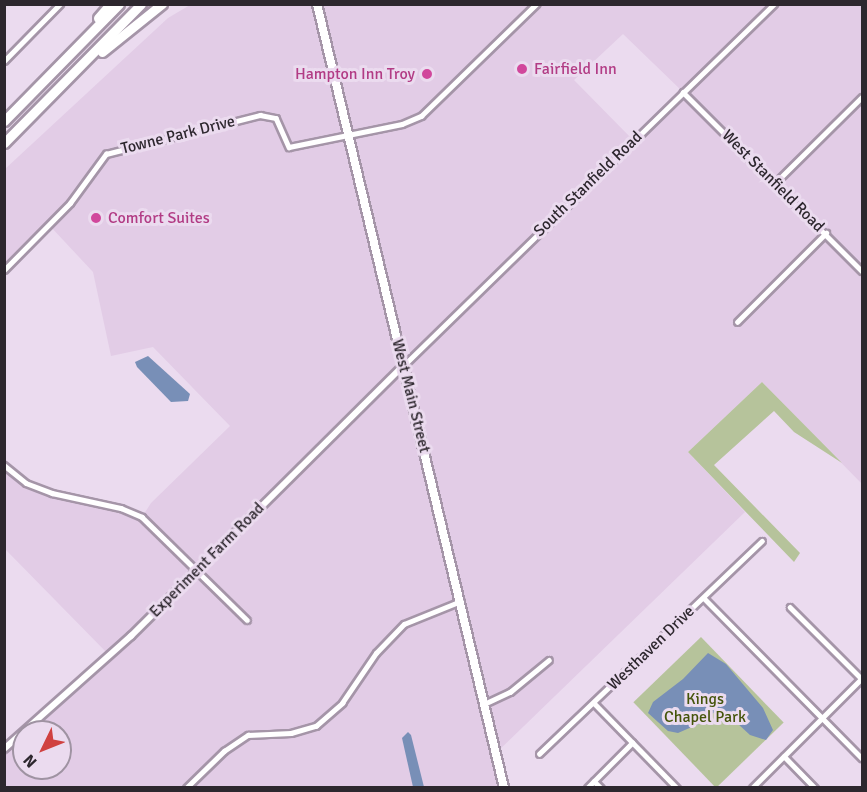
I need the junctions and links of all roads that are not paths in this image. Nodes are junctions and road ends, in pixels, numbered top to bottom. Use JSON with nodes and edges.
{"nodes":[{"id":1,"x":110,"y":4,"type":"edge"},
{"id":2,"x":119,"y":4,"type":"edge"},
{"id":3,"x":141,"y":4,"type":"edge"},
{"id":4,"x":162,"y":4,"type":"edge"},
{"id":5,"x":317,"y":4,"type":"edge"},
{"id":6,"x":536,"y":4,"type":"edge"},
{"id":7,"x":774,"y":4,"type":"edge"},
{"id":8,"x":58,"y":5,"type":"edge"},
{"id":9,"x":4,"y":61,"type":"edge"},
{"id":10,"x":51,"y":73,"type":"junction"},
{"id":11,"x":683,"y":92,"type":"junction"},
{"id":12,"x":862,"y":97,"type":"edge"},
{"id":13,"x":33,"y":114,"type":"junction"},
{"id":14,"x":4,"y":121,"type":"edge"},
{"id":15,"x":347,"y":135,"type":"junction"},
{"id":16,"x":4,"y":143,"type":"edge"},
{"id":17,"x":774,"y":183,"type":"junction"},
{"id":18,"x":826,"y":233,"type":"junction"},
{"id":19,"x":4,"y":270,"type":"edge"},
{"id":20,"x":862,"y":270,"type":"edge"},
{"id":21,"x":737,"y":322,"type":"dead end"},
{"id":22,"x":404,"y":365,"type":"junction"},
{"id":23,"x":4,"y":465,"type":"edge"},
{"id":24,"x":762,"y":541,"type":"dead end"},
{"id":25,"x":197,"y":569,"type":"junction"},
{"id":26,"x":704,"y":598,"type":"junction"},
{"id":27,"x":461,"y":601,"type":"junction"},
{"id":28,"x":790,"y":607,"type":"dead end"},
{"id":29,"x":247,"y":620,"type":"dead end"},
{"id":30,"x":549,"y":660,"type":"dead end"},
{"id":31,"x":862,"y":679,"type":"edge"},
{"id":32,"x":484,"y":704,"type":"junction"},
{"id":33,"x":594,"y":704,"type":"junction"},
{"id":34,"x":822,"y":717,"type":"junction"},
{"id":35,"x":632,"y":743,"type":"junction"},
{"id":36,"x":4,"y":749,"type":"edge"},
{"id":37,"x":539,"y":754,"type":"dead end"},
{"id":38,"x":784,"y":756,"type":"junction"},
{"id":39,"x":862,"y":758,"type":"edge"},
{"id":40,"x":594,"y":781,"type":"junction"},
{"id":41,"x":186,"y":788,"type":"edge"},
{"id":42,"x":504,"y":788,"type":"edge"},
{"id":43,"x":587,"y":788,"type":"edge"},
{"id":44,"x":601,"y":788,"type":"edge"},
{"id":45,"x":677,"y":788,"type":"edge"},
{"id":46,"x":752,"y":788,"type":"edge"},
{"id":47,"x":815,"y":788,"type":"edge"}],
"edges":[{"from":1,"to":10,"type":"highway"},
{"from":2,"to":10,"type":"highway"},
{"from":3,"to":13,"type":"highway"},
{"from":4,"to":13,"type":"highway"},
{"from":5,"to":15,"type":"main road","name":"West Main Street"},
{"from":6,"to":15,"type":"street"},
{"from":7,"to":11,"type":"street","name":"South Stanfield Road"},
{"from":8,"to":9,"type":"street"},
{"from":10,"to":14,"type":"highway"},
{"from":11,"to":17,"type":"street","name":"West Stanfield Road"},
{"from":11,"to":22,"type":"street","name":"South Stanfield Road"},
{"from":12,"to":17,"type":"street"},
{"from":13,"to":16,"type":"highway"},
{"from":15,"to":19,"type":"street","name":"Towne Park Drive"},
{"from":15,"to":22,"type":"main road","name":"West Main Street"},
{"from":17,"to":18,"type":"street","name":"West Stanfield Road"},
{"from":18,"to":20,"type":"street","name":"West Stanfield Road"},
{"from":18,"to":21,"type":"street"},
{"from":22,"to":25,"type":"street","name":"Experiment Farm Road"},
{"from":22,"to":27,"type":"main road","name":"West Main Street"},
{"from":23,"to":25,"type":"street"},
{"from":24,"to":26,"type":"street","name":"Westhaven Drive"},
{"from":25,"to":29,"type":"street"},
{"from":25,"to":36,"type":"street","name":"Experiment Farm Road"},
{"from":26,"to":33,"type":"street","name":"Westhaven Drive"},
{"from":26,"to":34,"type":"street"},
{"from":27,"to":32,"type":"main road","name":"West Main Street"},
{"from":27,"to":41,"type":"street"},
{"from":28,"to":31,"type":"street"},
{"from":30,"to":32,"type":"street"},
{"from":31,"to":34,"type":"street"},
{"from":32,"to":42,"type":"main road","name":"West Main Street"},
{"from":33,"to":35,"type":"street"},
{"from":33,"to":37,"type":"street","name":"Westhaven Drive"},
{"from":34,"to":38,"type":"street"},
{"from":34,"to":39,"type":"street"},
{"from":35,"to":40,"type":"street"},
{"from":35,"to":45,"type":"street"},
{"from":38,"to":46,"type":"street"},
{"from":38,"to":47,"type":"street"},
{"from":40,"to":43,"type":"street"},
{"from":40,"to":44,"type":"street"}]}
